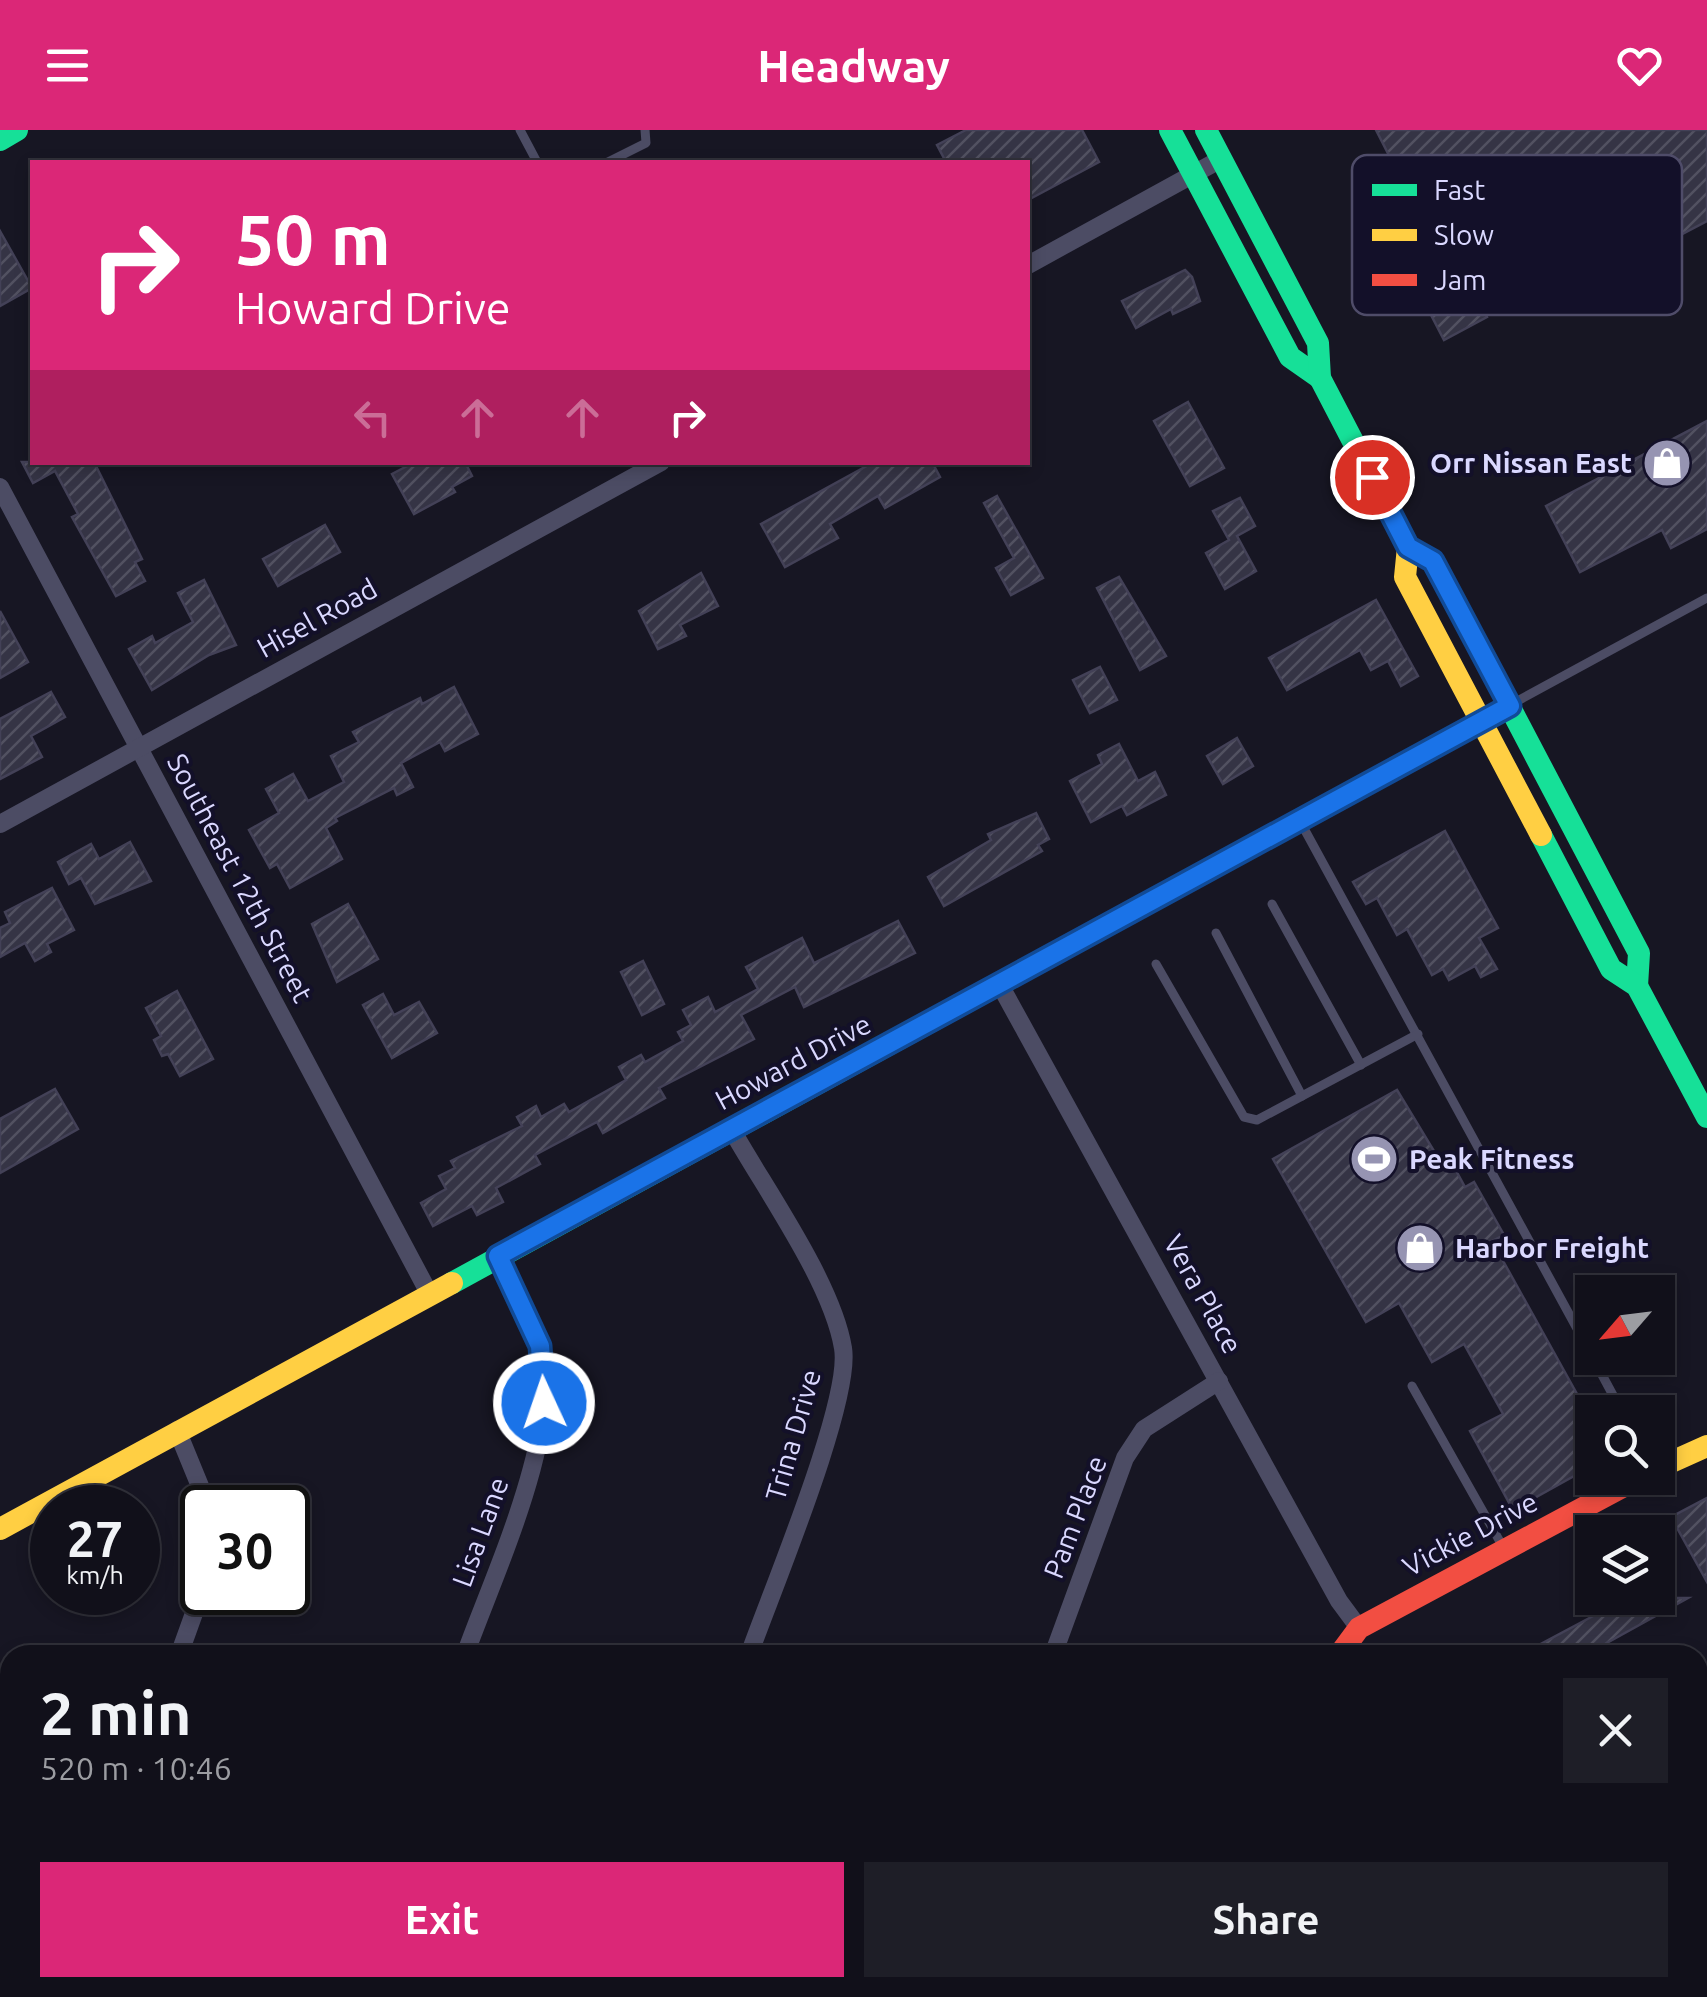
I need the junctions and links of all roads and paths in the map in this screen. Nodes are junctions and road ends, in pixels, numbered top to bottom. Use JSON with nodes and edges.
{"nodes":[{"id":1,"x":17,"y":130,"type":"edge"},
{"id":2,"x":520,"y":130,"type":"edge"},
{"id":3,"x":645,"y":130,"type":"edge"},
{"id":4,"x":1170,"y":130,"type":"edge"},
{"id":5,"x":1206,"y":130,"type":"edge"},
{"id":6,"x":0,"y":140,"type":"edge"},
{"id":7,"x":1221,"y":159,"type":"junction"},
{"id":8,"x":536,"y":160,"type":"edge"},
{"id":9,"x":612,"y":160,"type":"edge"},
{"id":10,"x":1194,"y":175,"type":"junction"},
{"id":11,"x":1030,"y":263,"type":"edge"},
{"id":12,"x":1320,"y":378,"type":"junction"},
{"id":13,"x":655,"y":465,"type":"edge"},
{"id":14,"x":0,"y":487,"type":"edge"},
{"id":15,"x":1408,"y":547,"type":"junction"},
{"id":16,"x":1707,"y":598,"type":"edge"},
{"id":17,"x":1510,"y":706,"type":"junction"},
{"id":18,"x":1482,"y":720,"type":"junction"},
{"id":19,"x":139,"y":746,"type":"junction"},
{"id":20,"x":1299,"y":821,"type":"junction"},
{"id":21,"x":0,"y":824,"type":"edge"},
{"id":22,"x":1272,"y":904,"type":"dead end"},
{"id":23,"x":1216,"y":933,"type":"dead end"},
{"id":24,"x":1156,"y":964,"type":"dead end"},
{"id":25,"x":1000,"y":984,"type":"junction"},
{"id":26,"x":1638,"y":986,"type":"junction"},
{"id":27,"x":1418,"y":1034,"type":"junction"},
{"id":28,"x":1361,"y":1065,"type":"junction"},
{"id":29,"x":1302,"y":1096,"type":"junction"},
{"id":30,"x":1707,"y":1116,"type":"edge"},
{"id":31,"x":732,"y":1130,"type":"junction"},
{"id":32,"x":498,"y":1256,"type":"junction"},
{"id":33,"x":430,"y":1295,"type":"junction"},
{"id":34,"x":1575,"y":1324,"type":"edge"},
{"id":35,"x":1220,"y":1381,"type":"junction"},
{"id":36,"x":1412,"y":1386,"type":"dead end"},
{"id":37,"x":177,"y":1430,"type":"junction"},
{"id":38,"x":1707,"y":1446,"type":"edge"},
{"id":39,"x":1675,"y":1460,"type":"edge"},
{"id":40,"x":200,"y":1485,"type":"edge"},
{"id":41,"x":1607,"y":1495,"type":"edge"},
{"id":42,"x":0,"y":1529,"type":"edge"},
{"id":43,"x":1505,"y":1549,"type":"junction"},
{"id":44,"x":193,"y":1615,"type":"edge"},
{"id":45,"x":1359,"y":1628,"type":"junction"},
{"id":46,"x":183,"y":1645,"type":"edge"},
{"id":47,"x":468,"y":1645,"type":"edge"},
{"id":48,"x":753,"y":1645,"type":"edge"},
{"id":49,"x":1057,"y":1645,"type":"edge"},
{"id":50,"x":1346,"y":1645,"type":"edge"}],
"edges":[{"from":1,"to":6,"type":"street"},
{"from":2,"to":8,"type":"lane"},
{"from":3,"to":9,"type":"lane"},
{"from":4,"to":10,"type":"street"},
{"from":5,"to":7,"type":"street"},
{"from":7,"to":10,"type":"street"},
{"from":7,"to":12,"type":"street"},
{"from":10,"to":11,"type":"street"},
{"from":10,"to":12,"type":"street"},
{"from":12,"to":15,"type":"street"},
{"from":13,"to":19,"type":"street","name":"Hisel Road"},
{"from":14,"to":19,"type":"street","name":"Southeast 12th Street"},
{"from":15,"to":17,"type":"street"},
{"from":15,"to":18,"type":"street"},
{"from":16,"to":17,"type":"lane"},
{"from":17,"to":18,"type":"street","name":"Howard Drive"},
{"from":17,"to":26,"type":"street"},
{"from":18,"to":20,"type":"street","name":"Howard Drive"},
{"from":18,"to":26,"type":"street"},
{"from":19,"to":21,"type":"street","name":"Hisel Road"},
{"from":19,"to":33,"type":"street","name":"Southeast 12th Street"},
{"from":20,"to":25,"type":"street","name":"Howard Drive"},
{"from":20,"to":27,"type":"lane"},
{"from":22,"to":28,"type":"lane"},
{"from":23,"to":29,"type":"lane"},
{"from":24,"to":29,"type":"lane"},
{"from":25,"to":31,"type":"street","name":"Howard Drive"},
{"from":25,"to":35,"type":"street","name":"Vera Place"},
{"from":26,"to":30,"type":"street"},
{"from":27,"to":28,"type":"lane"},
{"from":27,"to":34,"type":"lane"},
{"from":28,"to":29,"type":"lane"},
{"from":31,"to":32,"type":"street","name":"Howard Drive"},
{"from":31,"to":48,"type":"street","name":"Trina Drive"},
{"from":32,"to":33,"type":"street","name":"Howard Drive"},
{"from":32,"to":47,"type":"street","name":"Lisa Lane"},
{"from":33,"to":37,"type":"street","name":"Howard Drive"},
{"from":35,"to":45,"type":"street","name":"Vera Place"},
{"from":35,"to":49,"type":"street","name":"Pam Place"},
{"from":36,"to":43,"type":"lane"},
{"from":37,"to":40,"type":"street"},
{"from":37,"to":42,"type":"street","name":"Howard Drive"},
{"from":38,"to":39,"type":"street"},
{"from":41,"to":43,"type":"street","name":"Vickie Drive"},
{"from":43,"to":45,"type":"street","name":"Vickie Drive"},
{"from":44,"to":46,"type":"street"},
{"from":45,"to":50,"type":"street","name":"Vickie Drive"}]}
